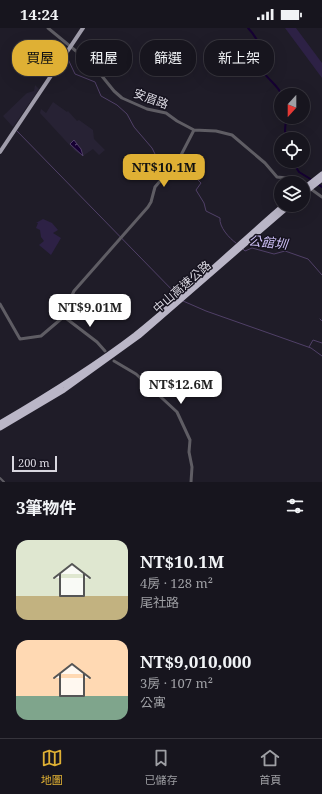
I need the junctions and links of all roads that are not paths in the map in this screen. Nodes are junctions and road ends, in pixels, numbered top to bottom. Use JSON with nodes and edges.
{"nodes":[{"id":1,"x":48,"y":28,"type":"edge"},
{"id":2,"x":82,"y":28,"type":"edge"},
{"id":3,"x":69,"y":46,"type":"junction"},
{"id":4,"x":194,"y":130,"type":"junction"},
{"id":5,"x":0,"y":148,"type":"edge"},
{"id":6,"x":0,"y":152,"type":"edge"},
{"id":7,"x":322,"y":174,"type":"edge"},
{"id":8,"x":319,"y":180,"type":"edge"},
{"id":9,"x":310,"y":187,"type":"edge"},
{"id":10,"x":322,"y":197,"type":"edge"},
{"id":11,"x":276,"y":212,"type":"edge"},
{"id":12,"x":282,"y":212,"type":"edge"},
{"id":13,"x":0,"y":304,"type":"edge"},
{"id":14,"x":63,"y":316,"type":"junction"},
{"id":15,"x":105,"y":351,"type":"dead end"},
{"id":16,"x":114,"y":361,"type":"dead end"},
{"id":17,"x":0,"y":423,"type":"edge"},
{"id":18,"x":0,"y":428,"type":"edge"},
{"id":19,"x":0,"y":478,"type":"edge"},
{"id":20,"x":4,"y":482,"type":"edge"},
{"id":21,"x":191,"y":482,"type":"edge"}],
"edges":[{"from":1,"to":3,"type":"street","name":"安眉路"},
{"from":2,"to":3,"type":"main road"},
{"from":3,"to":4,"type":"street","name":"安眉路"},
{"from":3,"to":5,"type":"main road"},
{"from":3,"to":6,"type":"main road"},
{"from":4,"to":10,"type":"street","name":"安眉路"},
{"from":4,"to":14,"type":"street"},
{"from":7,"to":8,"type":"highway"},
{"from":8,"to":9,"type":"highway"},
{"from":11,"to":17,"type":"highway","name":"中山高速公路"},
{"from":12,"to":18,"type":"highway","name":"中山高速公路"},
{"from":13,"to":14,"type":"street"},
{"from":14,"to":15,"type":"street"},
{"from":16,"to":21,"type":"street"},
{"from":19,"to":20,"type":"street"}]}
